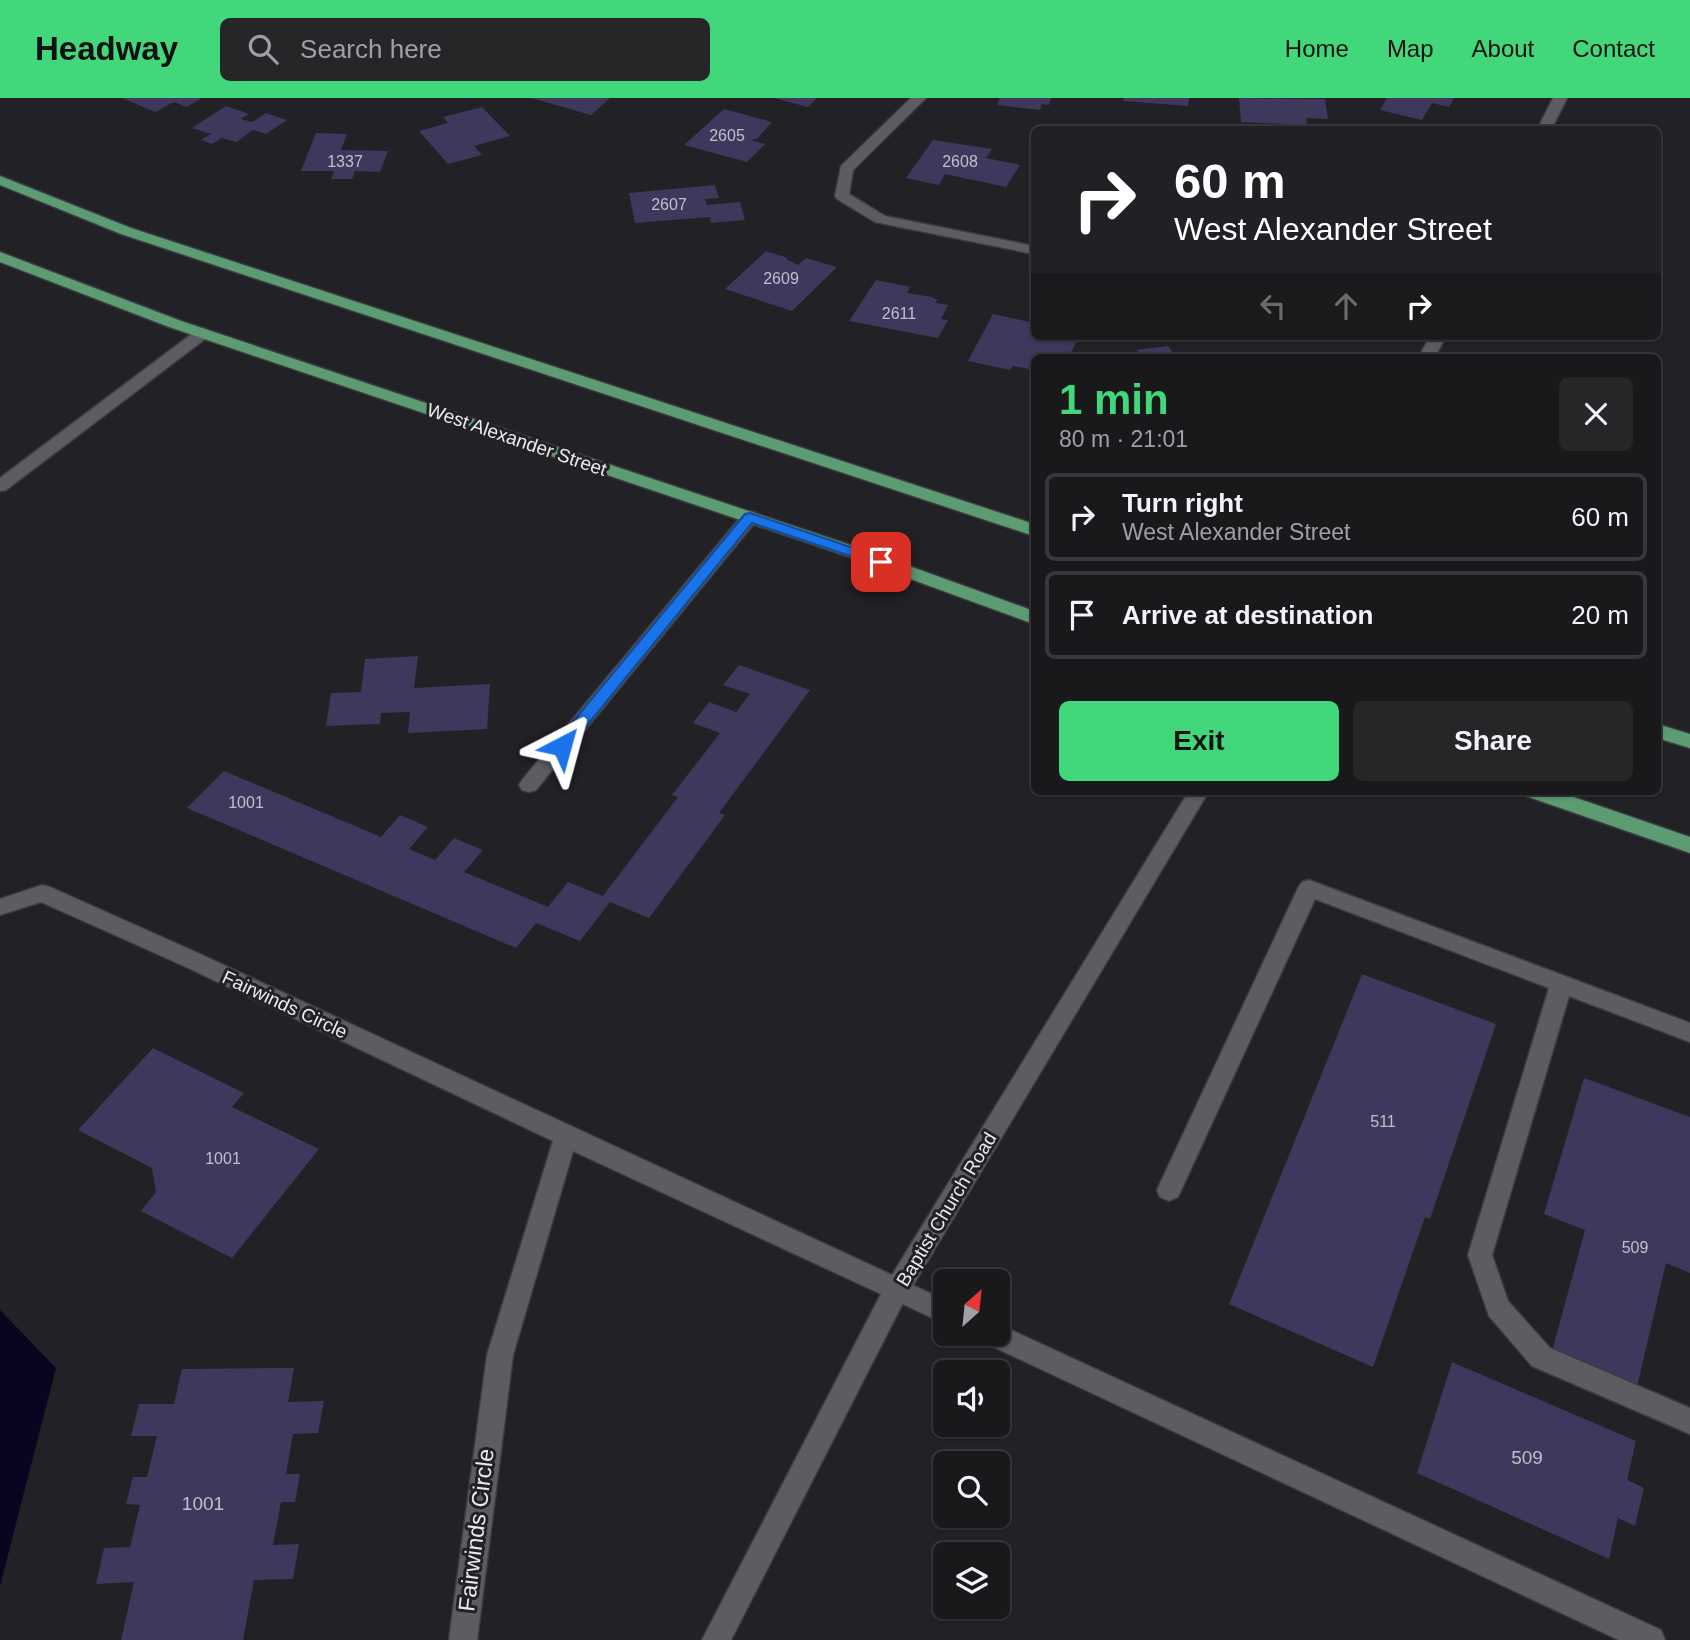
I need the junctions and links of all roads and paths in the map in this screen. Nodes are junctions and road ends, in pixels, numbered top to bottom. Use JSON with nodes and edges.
{"nodes":[{"id":1,"x":919,"y":98,"type":"edge"},
{"id":2,"x":1560,"y":98,"type":"edge"},
{"id":3,"x":1546,"y":126,"type":"edge"},
{"id":4,"x":0,"y":180,"type":"edge"},
{"id":5,"x":1031,"y":249,"type":"edge"},
{"id":6,"x":0,"y":257,"type":"edge"},
{"id":7,"x":203,"y":333,"type":"junction"},
{"id":8,"x":0,"y":486,"type":"edge"},
{"id":9,"x":750,"y":517,"type":"junction"},
{"id":10,"x":1031,"y":529,"type":"edge"},
{"id":11,"x":1031,"y":617,"type":"edge"},
{"id":12,"x":1661,"y":732,"type":"edge"},
{"id":13,"x":1690,"y":741,"type":"edge"},
{"id":14,"x":529,"y":785,"type":"dead end"},
{"id":15,"x":1197,"y":795,"type":"edge"},
{"id":16,"x":1545,"y":795,"type":"edge"},
{"id":17,"x":1690,"y":845,"type":"edge"},
{"id":18,"x":0,"y":907,"type":"edge"},
{"id":19,"x":1561,"y":984,"type":"junction"},
{"id":20,"x":1690,"y":1033,"type":"edge"},
{"id":21,"x":566,"y":1136,"type":"junction"},
{"id":22,"x":1169,"y":1190,"type":"dead end"},
{"id":23,"x":897,"y":1289,"type":"junction"},
{"id":24,"x":933,"y":1306,"type":"edge"},
{"id":25,"x":1010,"y":1342,"type":"edge"},
{"id":26,"x":1690,"y":1421,"type":"edge"},
{"id":27,"x":463,"y":1640,"type":"edge"},
{"id":28,"x":716,"y":1640,"type":"edge"},
{"id":29,"x":1651,"y":1640,"type":"edge"}],
"edges":[{"from":1,"to":5,"type":"street"},
{"from":2,"to":3,"type":"street"},
{"from":4,"to":10,"type":"main road"},
{"from":6,"to":7,"type":"main road","name":"West Alexander Street"},
{"from":7,"to":8,"type":"street"},
{"from":7,"to":9,"type":"main road","name":"West Alexander Street"},
{"from":9,"to":11,"type":"main road","name":"West Alexander Street"},
{"from":9,"to":14,"type":"street"},
{"from":12,"to":13,"type":"main road"},
{"from":15,"to":23,"type":"street","name":"Baptist Church Road"},
{"from":16,"to":17,"type":"main road"},
{"from":18,"to":21,"type":"street","name":"Fairwinds Circle"},
{"from":19,"to":20,"type":"street"},
{"from":19,"to":22,"type":"street"},
{"from":19,"to":26,"type":"street"},
{"from":21,"to":23,"type":"street","name":"Fairwinds Circle"},
{"from":21,"to":27,"type":"street","name":"Fairwinds Circle"},
{"from":23,"to":24,"type":"street","name":"Fairwinds Circle"},
{"from":23,"to":28,"type":"street","name":"Baptist Church Road"},
{"from":25,"to":29,"type":"street"}]}
